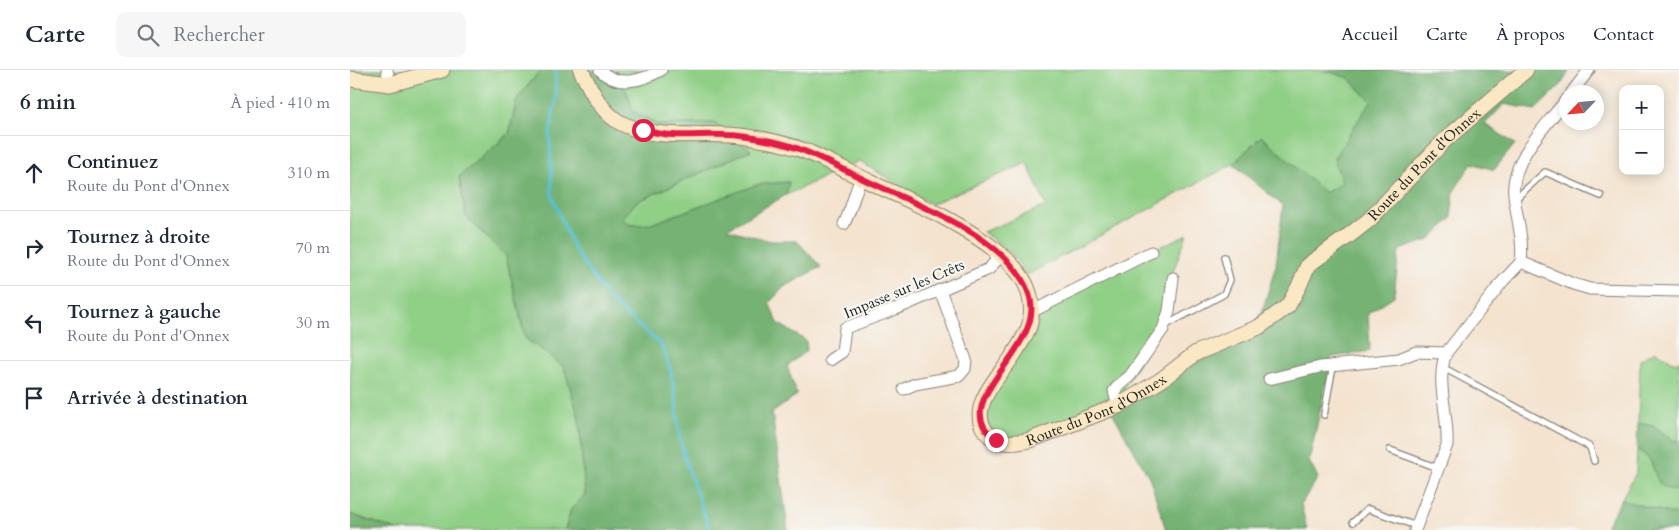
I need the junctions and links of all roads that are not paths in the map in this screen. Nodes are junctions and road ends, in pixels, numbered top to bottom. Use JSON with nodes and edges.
{"nodes":[{"id":1,"x":442,"y":70,"type":"edge"},
{"id":2,"x":581,"y":70,"type":"edge"},
{"id":3,"x":600,"y":70,"type":"edge"},
{"id":4,"x":661,"y":70,"type":"edge"},
{"id":5,"x":1526,"y":70,"type":"edge"},
{"id":6,"x":1589,"y":70,"type":"edge"},
{"id":7,"x":388,"y":77,"type":"edge"},
{"id":8,"x":350,"y":79,"type":"edge"},
{"id":9,"x":1577,"y":85,"type":"edge"},
{"id":10,"x":1559,"y":109,"type":"edge"},
{"id":11,"x":861,"y":178,"type":"junction"},
{"id":12,"x":1601,"y":196,"type":"dead end"},
{"id":13,"x":1514,"y":200,"type":"junction"},
{"id":14,"x":844,"y":224,"type":"dead end"},
{"id":15,"x":997,"y":251,"type":"junction"},
{"id":16,"x":1152,"y":252,"type":"dead end"},
{"id":17,"x":1224,"y":257,"type":"dead end"},
{"id":18,"x":1521,"y":262,"type":"junction"},
{"id":19,"x":1174,"y":278,"type":"dead end"},
{"id":20,"x":940,"y":290,"type":"junction"},
{"id":21,"x":1679,"y":291,"type":"edge"},
{"id":22,"x":1031,"y":312,"type":"junction"},
{"id":23,"x":1164,"y":326,"type":"junction"},
{"id":24,"x":1446,"y":353,"type":"junction"},
{"id":25,"x":830,"y":360,"type":"dead end"},
{"id":26,"x":1333,"y":366,"type":"junction"},
{"id":27,"x":1442,"y":367,"type":"junction"},
{"id":28,"x":1269,"y":379,"type":"dead end"},
{"id":29,"x":904,"y":389,"type":"dead end"},
{"id":30,"x":1118,"y":406,"type":"junction"},
{"id":31,"x":1324,"y":415,"type":"dead end"},
{"id":32,"x":1390,"y":450,"type":"dead end"},
{"id":33,"x":1594,"y":461,"type":"dead end"},
{"id":34,"x":1438,"y":468,"type":"junction"},
{"id":35,"x":1353,"y":522,"type":"dead end"},
{"id":36,"x":1415,"y":528,"type":"edge"}],
"edges":[{"from":1,"to":7,"type":"street"},
{"from":2,"to":11,"type":"street","name":"Route du Pont d'Onnex"},
{"from":3,"to":4,"type":"street"},
{"from":5,"to":30,"type":"street","name":"Route du Pont d'Onnex"},
{"from":6,"to":9,"type":"street"},
{"from":7,"to":8,"type":"street"},
{"from":10,"to":13,"type":"street"},
{"from":11,"to":14,"type":"street"},
{"from":11,"to":15,"type":"street","name":"Route du Pont d'Onnex"},
{"from":12,"to":13,"type":"lane"},
{"from":13,"to":18,"type":"street"},
{"from":15,"to":20,"type":"street","name":"Impasse sur les Crêts"},
{"from":15,"to":22,"type":"street","name":"Route du Pont d'Onnex"},
{"from":16,"to":22,"type":"street"},
{"from":17,"to":23,"type":"lane"},
{"from":18,"to":21,"type":"street"},
{"from":18,"to":24,"type":"street"},
{"from":19,"to":23,"type":"street"},
{"from":20,"to":25,"type":"street","name":"Impasse sur les Crêts"},
{"from":20,"to":29,"type":"street"},
{"from":22,"to":30,"type":"street","name":"Route du Pont d'Onnex"},
{"from":23,"to":30,"type":"street"},
{"from":24,"to":26,"type":"street"},
{"from":24,"to":27,"type":"street"},
{"from":26,"to":28,"type":"street"},
{"from":26,"to":31,"type":"lane"},
{"from":27,"to":33,"type":"lane"},
{"from":27,"to":34,"type":"street"},
{"from":32,"to":34,"type":"lane"},
{"from":34,"to":36,"type":"street"},
{"from":35,"to":36,"type":"lane"}]}
